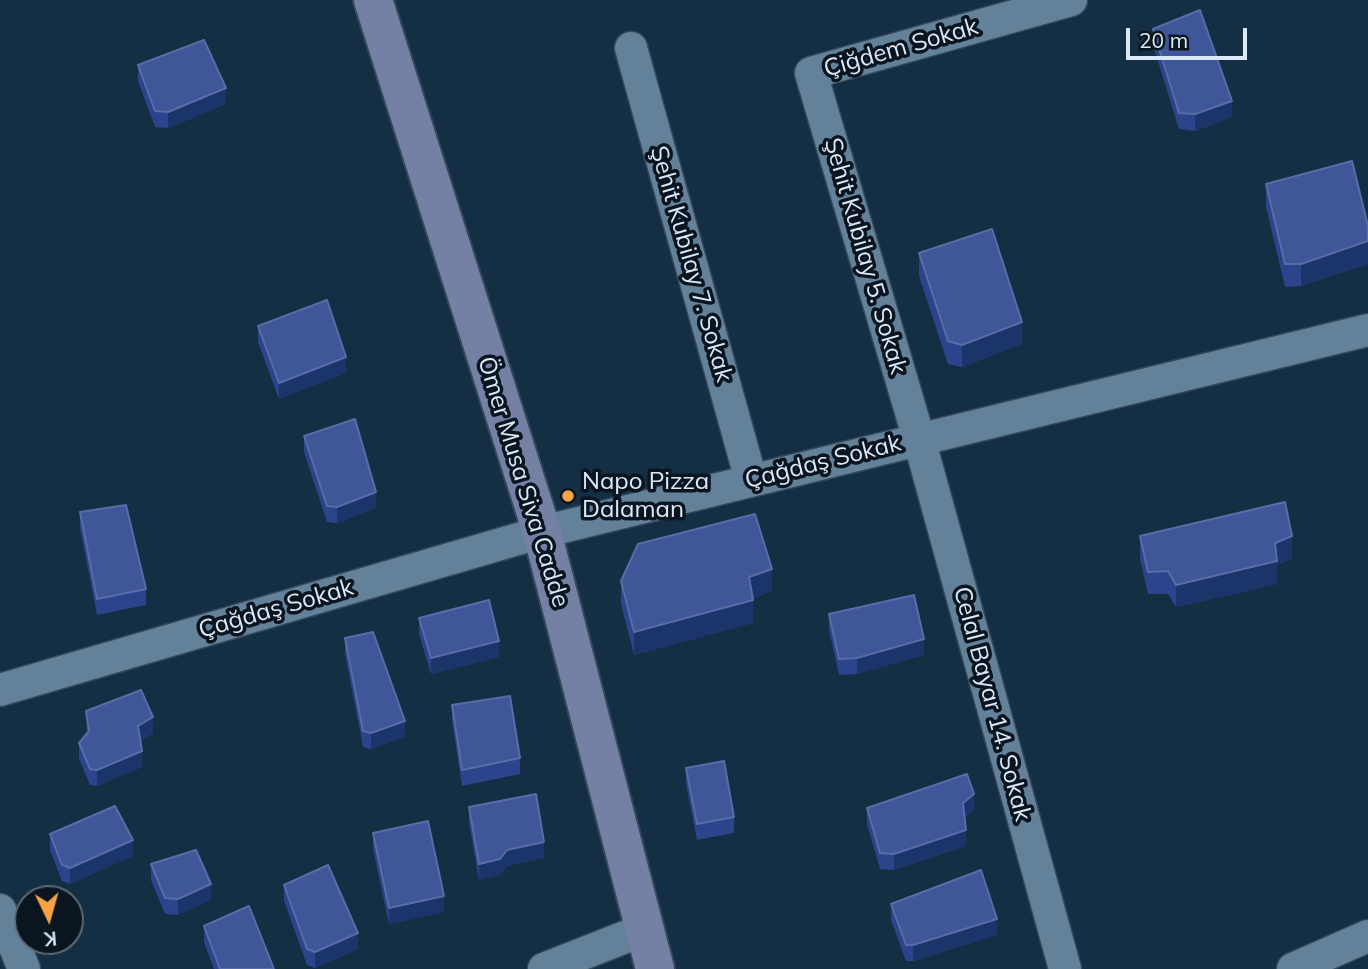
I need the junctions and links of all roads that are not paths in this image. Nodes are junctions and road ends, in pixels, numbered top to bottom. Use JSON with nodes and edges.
{"nodes":[{"id":1,"x":373,"y":0,"type":"edge"},
{"id":2,"x":1071,"y":0,"type":"edge"},
{"id":3,"x":631,"y":48,"type":"dead end"},
{"id":4,"x":811,"y":73,"type":"joint"},
{"id":5,"x":1368,"y":330,"type":"edge"},
{"id":6,"x":919,"y":439,"type":"junction"},
{"id":7,"x":751,"y":480,"type":"junction"},
{"id":8,"x":542,"y":532,"type":"junction"},
{"id":9,"x":0,"y":690,"type":"edge"},
{"id":10,"x":0,"y":910,"type":"edge"},
{"id":11,"x":643,"y":930,"type":"junction"},
{"id":12,"x":1368,"y":936,"type":"edge"},
{"id":13,"x":24,"y":969,"type":"edge"},
{"id":14,"x":544,"y":969,"type":"edge"},
{"id":15,"x":655,"y":969,"type":"edge"},
{"id":16,"x":1065,"y":969,"type":"edge"},
{"id":17,"x":1293,"y":969,"type":"edge"}],
"edges":[{"from":1,"to":8,"type":"main road","name":"Ömer Musa Siva Cadde"},
{"from":2,"to":4,"type":"street","name":"Çiğdem Sokak"},
{"from":3,"to":7,"type":"street","name":"Şehit Kubilay 7. Sokak"},
{"from":4,"to":6,"type":"street","name":"Şehit Kubilay 5. Sokak"},
{"from":5,"to":6,"type":"street","name":"Çağdaş Sokak"},
{"from":6,"to":7,"type":"street","name":"Çağdaş Sokak"},
{"from":6,"to":16,"type":"street","name":"Celal Bayar 14. Sokak"},
{"from":7,"to":8,"type":"street","name":"Çağdaş Sokak"},
{"from":8,"to":9,"type":"street","name":"Çağdaş Sokak"},
{"from":8,"to":11,"type":"main road","name":"Ömer Musa Siva Cadde"},
{"from":10,"to":13,"type":"street"},
{"from":11,"to":14,"type":"street"},
{"from":11,"to":15,"type":"main road","name":"Ömer Musa Siva Cadde"},
{"from":12,"to":17,"type":"street"}]}
